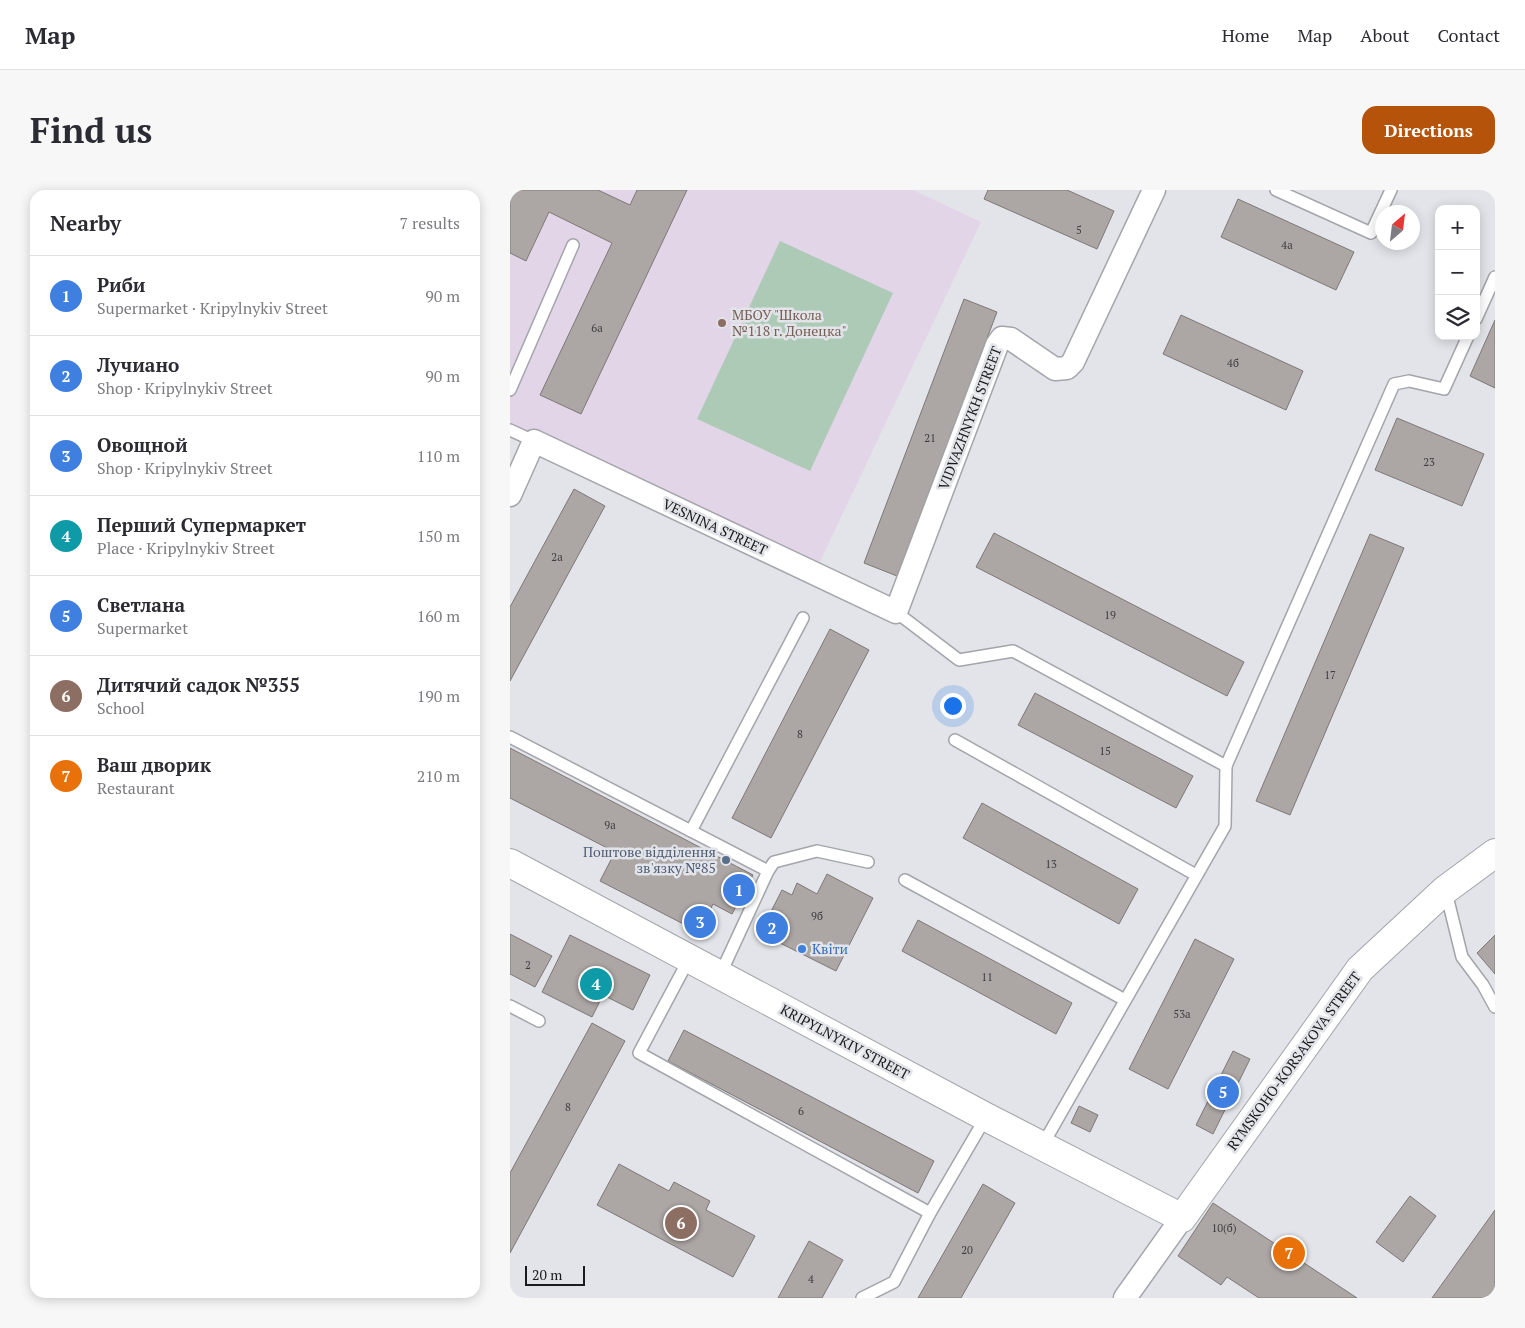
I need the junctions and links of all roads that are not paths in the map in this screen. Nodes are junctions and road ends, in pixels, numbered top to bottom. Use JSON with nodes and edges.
{"nodes":[{"id":1,"x":1154,"y":190,"type":"edge"},
{"id":2,"x":1276,"y":190,"type":"edge"},
{"id":3,"x":1391,"y":190,"type":"edge"},
{"id":4,"x":573,"y":245,"type":"dead end"},
{"id":5,"x":1495,"y":278,"type":"edge"},
{"id":6,"x":1480,"y":310,"type":"edge"},
{"id":7,"x":1466,"y":340,"type":"edge"},
{"id":8,"x":510,"y":390,"type":"edge"},
{"id":9,"x":510,"y":430,"type":"edge"},
{"id":10,"x":534,"y":441,"type":"junction"},
{"id":11,"x":510,"y":495,"type":"edge"},
{"id":12,"x":896,"y":612,"type":"junction"},
{"id":13,"x":803,"y":618,"type":"dead end"},
{"id":14,"x":510,"y":737,"type":"edge"},
{"id":15,"x":955,"y":740,"type":"dead end"},
{"id":16,"x":1226,"y":766,"type":"junction"},
{"id":17,"x":691,"y":831,"type":"junction"},
{"id":18,"x":1495,"y":853,"type":"edge"},
{"id":19,"x":868,"y":862,"type":"dead end"},
{"id":20,"x":510,"y":863,"type":"edge"},
{"id":21,"x":768,"y":871,"type":"junction"},
{"id":22,"x":1196,"y":875,"type":"junction"},
{"id":23,"x":905,"y":880,"type":"dead end"},
{"id":24,"x":1445,"y":890,"type":"junction"},
{"id":25,"x":689,"y":958,"type":"junction"},
{"id":26,"x":720,"y":975,"type":"junction"},
{"id":27,"x":1125,"y":1000,"type":"junction"},
{"id":28,"x":510,"y":1006,"type":"edge"},
{"id":29,"x":1495,"y":1007,"type":"edge"},
{"id":30,"x":539,"y":1021,"type":"dead end"},
{"id":31,"x":986,"y":1117,"type":"junction"},
{"id":32,"x":1042,"y":1146,"type":"junction"},
{"id":33,"x":930,"y":1214,"type":"junction"},
{"id":34,"x":1182,"y":1218,"type":"junction"},
{"id":35,"x":862,"y":1298,"type":"edge"},
{"id":36,"x":1125,"y":1298,"type":"edge"}],
"edges":[{"from":1,"to":12,"type":"street","name":"VIDVAZHNYKH STREET"},
{"from":2,"to":3,"type":"lane"},
{"from":4,"to":8,"type":"lane"},
{"from":5,"to":6,"type":"lane"},
{"from":7,"to":16,"type":"lane"},
{"from":9,"to":10,"type":"lane"},
{"from":10,"to":11,"type":"street"},
{"from":10,"to":12,"type":"street","name":"VESNINA STREET"},
{"from":12,"to":16,"type":"lane"},
{"from":13,"to":17,"type":"lane"},
{"from":14,"to":17,"type":"lane"},
{"from":15,"to":22,"type":"lane"},
{"from":16,"to":22,"type":"lane"},
{"from":17,"to":21,"type":"lane"},
{"from":18,"to":24,"type":"street","name":"RYMSKOHO-KORSAKOVA STREET"},
{"from":19,"to":21,"type":"lane"},
{"from":20,"to":25,"type":"street","name":"KRIPYLNYKIV STREET"},
{"from":21,"to":26,"type":"lane"},
{"from":22,"to":27,"type":"lane"},
{"from":23,"to":27,"type":"lane"},
{"from":24,"to":29,"type":"lane"},
{"from":24,"to":34,"type":"street","name":"RYMSKOHO-KORSAKOVA STREET"},
{"from":25,"to":26,"type":"street","name":"KRIPYLNYKIV STREET"},
{"from":25,"to":33,"type":"lane"},
{"from":26,"to":31,"type":"street","name":"KRIPYLNYKIV STREET"},
{"from":27,"to":32,"type":"lane"},
{"from":28,"to":30,"type":"lane"},
{"from":31,"to":32,"type":"street","name":"KRIPYLNYKIV STREET"},
{"from":31,"to":33,"type":"lane"},
{"from":32,"to":34,"type":"street","name":"KRIPYLNYKIV STREET"},
{"from":33,"to":35,"type":"lane"},
{"from":34,"to":36,"type":"street","name":"RYMSKOHO-KORSAKOVA STREET"}]}
